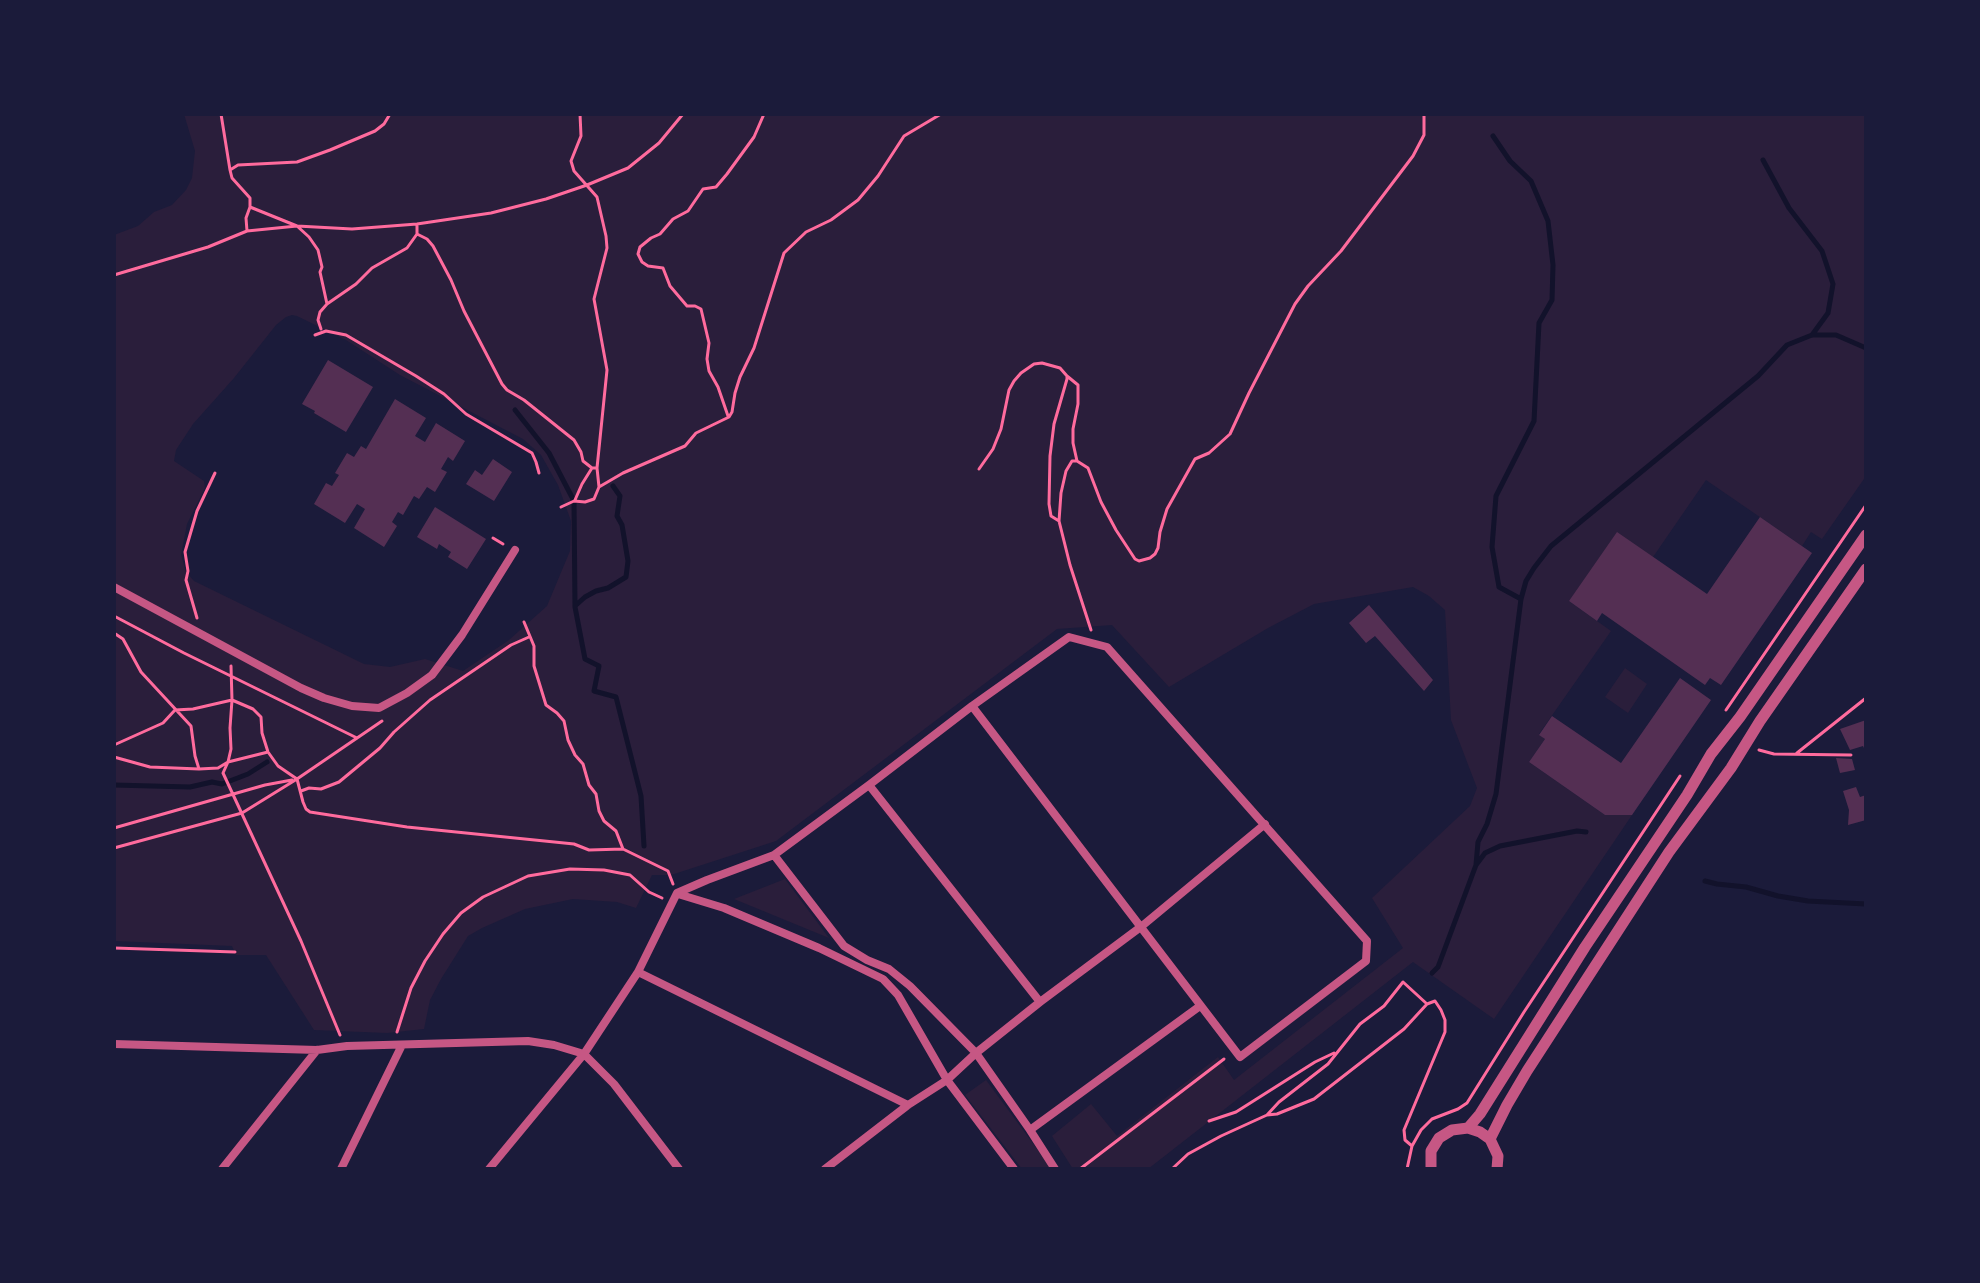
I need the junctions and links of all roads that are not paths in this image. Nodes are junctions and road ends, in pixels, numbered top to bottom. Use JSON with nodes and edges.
{"nodes":[{"id":1,"x":1866,"y":535,"type":"edge"},
{"id":2,"x":511,"y":548,"type":"road end"},
{"id":3,"x":1866,"y":569,"type":"edge"},
{"id":4,"x":114,"y":587,"type":"edge"},
{"id":5,"x":972,"y":706,"type":"junction"},
{"id":6,"x":869,"y":785,"type":"junction"},
{"id":7,"x":1265,"y":824,"type":"junction"},
{"id":8,"x":774,"y":855,"type":"junction"},
{"id":9,"x":677,"y":893,"type":"junction"},
{"id":10,"x":1142,"y":926,"type":"junction"},
{"id":11,"x":638,"y":972,"type":"junction"},
{"id":12,"x":1040,"y":1002,"type":"junction"},
{"id":13,"x":1200,"y":1006,"type":"junction"},
{"id":14,"x":114,"y":1044,"type":"edge"},
{"id":15,"x":402,"y":1045,"type":"junction"},
{"id":16,"x":317,"y":1050,"type":"junction"},
{"id":17,"x":976,"y":1053,"type":"junction"},
{"id":18,"x":584,"y":1054,"type":"junction"},
{"id":19,"x":947,"y":1080,"type":"junction"},
{"id":20,"x":908,"y":1105,"type":"junction"},
{"id":21,"x":1468,"y":1128,"type":"junction"},
{"id":22,"x":1030,"y":1130,"type":"junction"},
{"id":23,"x":1490,"y":1139,"type":"junction"},
{"id":24,"x":222,"y":1169,"type":"edge"},
{"id":25,"x":341,"y":1169,"type":"edge"},
{"id":26,"x":489,"y":1169,"type":"edge"},
{"id":27,"x":679,"y":1169,"type":"edge"},
{"id":28,"x":825,"y":1169,"type":"edge"},
{"id":29,"x":1014,"y":1169,"type":"edge"},
{"id":30,"x":1055,"y":1169,"type":"edge"},
{"id":31,"x":1431,"y":1169,"type":"edge"},
{"id":32,"x":1497,"y":1169,"type":"edge"}],
"edges":[{"from":1,"to":21,"type":"street"},
{"from":2,"to":4,"type":"street"},
{"from":3,"to":23,"type":"street"},
{"from":5,"to":6,"type":"street"},
{"from":5,"to":7,"type":"street"},
{"from":5,"to":10,"type":"street"},
{"from":6,"to":8,"type":"street"},
{"from":6,"to":12,"type":"street"},
{"from":7,"to":10,"type":"street"},
{"from":7,"to":13,"type":"street"},
{"from":8,"to":9,"type":"street"},
{"from":8,"to":17,"type":"street"},
{"from":9,"to":11,"type":"street"},
{"from":9,"to":19,"type":"street"},
{"from":10,"to":12,"type":"street"},
{"from":10,"to":13,"type":"street"},
{"from":11,"to":18,"type":"street"},
{"from":11,"to":20,"type":"street"},
{"from":12,"to":17,"type":"street"},
{"from":13,"to":22,"type":"street"},
{"from":14,"to":16,"type":"street"},
{"from":15,"to":16,"type":"street"},
{"from":15,"to":18,"type":"street"},
{"from":15,"to":25,"type":"street"},
{"from":16,"to":24,"type":"street"},
{"from":17,"to":19,"type":"street"},
{"from":17,"to":22,"type":"street"},
{"from":18,"to":26,"type":"street"},
{"from":18,"to":27,"type":"street"},
{"from":19,"to":20,"type":"street"},
{"from":19,"to":29,"type":"street"},
{"from":20,"to":28,"type":"street"},
{"from":21,"to":23,"type":"street"},
{"from":21,"to":31,"type":"street"},
{"from":22,"to":30,"type":"street"},
{"from":23,"to":32,"type":"street"}]}
